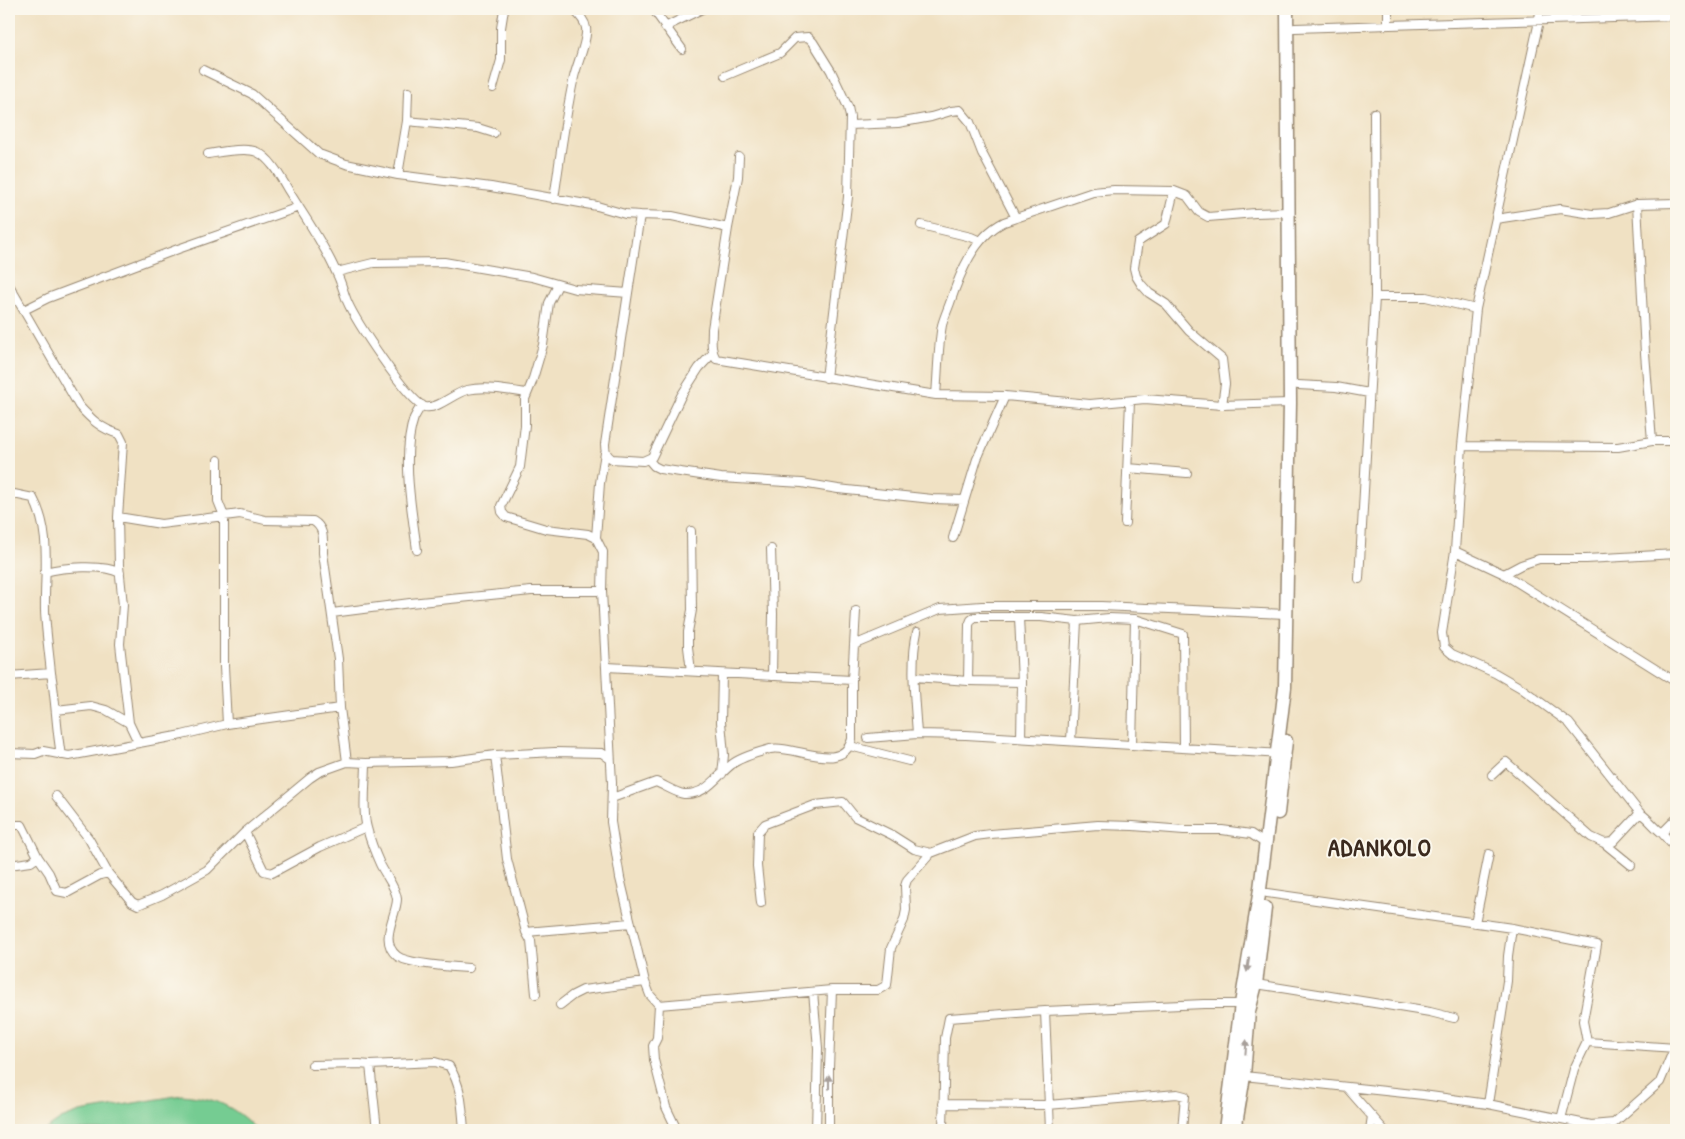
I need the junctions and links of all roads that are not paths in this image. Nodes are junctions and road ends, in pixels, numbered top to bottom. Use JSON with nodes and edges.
{"nodes":[{"id":1,"x":504,"y":9,"type":"edge"},
{"id":2,"x":573,"y":9,"type":"edge"},
{"id":3,"x":653,"y":9,"type":"edge"},
{"id":4,"x":702,"y":9,"type":"edge"},
{"id":5,"x":1287,"y":9,"type":"edge"},
{"id":6,"x":1294,"y":9,"type":"edge"},
{"id":7,"x":1388,"y":9,"type":"edge"},
{"id":8,"x":1540,"y":9,"type":"edge"},
{"id":9,"x":1676,"y":16,"type":"edge"},
{"id":10,"x":1539,"y":21,"type":"junction"},
{"id":11,"x":1388,"y":25,"type":"junction"},
{"id":12,"x":665,"y":27,"type":"junction"},
{"id":13,"x":1294,"y":28,"type":"junction"},
{"id":14,"x":682,"y":48,"type":"dead end"},
{"id":15,"x":203,"y":70,"type":"dead end"},
{"id":16,"x":725,"y":76,"type":"dead end"},
{"id":17,"x":494,"y":88,"type":"dead end"},
{"id":18,"x":408,"y":92,"type":"dead end"},
{"id":19,"x":1374,"y":113,"type":"dead end"},
{"id":20,"x":407,"y":121,"type":"junction"},
{"id":21,"x":850,"y":125,"type":"junction"},
{"id":22,"x":494,"y":133,"type":"dead end"},
{"id":23,"x":208,"y":154,"type":"dead end"},
{"id":24,"x":739,"y":157,"type":"dead end"},
{"id":25,"x":398,"y":175,"type":"junction"},
{"id":26,"x":1174,"y":191,"type":"junction"},
{"id":27,"x":554,"y":199,"type":"junction"},
{"id":28,"x":1676,"y":203,"type":"edge"},
{"id":29,"x":1637,"y":204,"type":"junction"},
{"id":30,"x":299,"y":207,"type":"junction"},
{"id":31,"x":1288,"y":212,"type":"junction"},
{"id":32,"x":640,"y":215,"type":"junction"},
{"id":33,"x":1016,"y":218,"type":"junction"},
{"id":34,"x":1496,"y":219,"type":"junction"},
{"id":35,"x":921,"y":225,"type":"dead end"},
{"id":36,"x":728,"y":228,"type":"junction"},
{"id":37,"x":980,"y":241,"type":"junction"},
{"id":38,"x":336,"y":272,"type":"junction"},
{"id":39,"x":9,"y":285,"type":"edge"},
{"id":40,"x":558,"y":285,"type":"junction"},
{"id":41,"x":628,"y":293,"type":"junction"},
{"id":42,"x":1375,"y":297,"type":"junction"},
{"id":43,"x":1476,"y":309,"type":"junction"},
{"id":44,"x":24,"y":310,"type":"junction"},
{"id":45,"x":713,"y":353,"type":"junction"},
{"id":46,"x":826,"y":378,"type":"junction"},
{"id":47,"x":1298,"y":385,"type":"junction"},
{"id":48,"x":527,"y":393,"type":"junction"},
{"id":49,"x":1369,"y":393,"type":"junction"},
{"id":50,"x":936,"y":395,"type":"junction"},
{"id":51,"x":1005,"y":396,"type":"junction"},
{"id":52,"x":1130,"y":400,"type":"junction"},
{"id":53,"x":1290,"y":403,"type":"junction"},
{"id":54,"x":422,"y":405,"type":"junction"},
{"id":55,"x":1222,"y":405,"type":"junction"},
{"id":56,"x":1652,"y":441,"type":"junction"},
{"id":57,"x":1676,"y":441,"type":"edge"},
{"id":58,"x":1462,"y":446,"type":"junction"},
{"id":59,"x":606,"y":453,"type":"junction"},
{"id":60,"x":648,"y":459,"type":"junction"},
{"id":61,"x":218,"y":460,"type":"dead end"},
{"id":62,"x":1128,"y":468,"type":"junction"},
{"id":63,"x":1186,"y":473,"type":"dead end"},
{"id":64,"x":9,"y":493,"type":"edge"},
{"id":65,"x":964,"y":500,"type":"junction"},
{"id":66,"x":224,"y":516,"type":"junction"},
{"id":67,"x":118,"y":517,"type":"junction"},
{"id":68,"x":1125,"y":522,"type":"dead end"},
{"id":69,"x":691,"y":531,"type":"dead end"},
{"id":70,"x":596,"y":538,"type":"junction"},
{"id":71,"x":953,"y":538,"type":"dead end"},
{"id":72,"x":771,"y":549,"type":"dead end"},
{"id":73,"x":417,"y":550,"type":"dead end"},
{"id":74,"x":1455,"y":551,"type":"junction"},
{"id":75,"x":1676,"y":554,"type":"edge"},
{"id":76,"x":45,"y":572,"type":"junction"},
{"id":77,"x":120,"y":573,"type":"junction"},
{"id":78,"x":1504,"y":574,"type":"junction"},
{"id":79,"x":1359,"y":579,"type":"dead end"},
{"id":80,"x":602,"y":591,"type":"junction"},
{"id":81,"x":856,"y":611,"type":"dead end"},
{"id":82,"x":332,"y":613,"type":"junction"},
{"id":83,"x":1286,"y":614,"type":"junction"},
{"id":84,"x":1019,"y":617,"type":"junction"},
{"id":85,"x":1134,"y":619,"type":"junction"},
{"id":86,"x":1077,"y":621,"type":"junction"},
{"id":87,"x":917,"y":632,"type":"dead end"},
{"id":88,"x":854,"y":645,"type":"junction"},
{"id":89,"x":607,"y":667,"type":"junction"},
{"id":90,"x":691,"y":671,"type":"junction"},
{"id":91,"x":51,"y":673,"type":"junction"},
{"id":92,"x":722,"y":674,"type":"junction"},
{"id":93,"x":9,"y":676,"type":"edge"},
{"id":94,"x":772,"y":676,"type":"junction"},
{"id":95,"x":915,"y":677,"type":"junction"},
{"id":96,"x":852,"y":680,"type":"junction"},
{"id":97,"x":968,"y":681,"type":"junction"},
{"id":98,"x":1022,"y":682,"type":"junction"},
{"id":99,"x":1676,"y":682,"type":"edge"},
{"id":100,"x":340,"y":708,"type":"junction"},
{"id":101,"x":56,"y":710,"type":"junction"},
{"id":102,"x":129,"y":723,"type":"junction"},
{"id":103,"x":227,"y":724,"type":"junction"},
{"id":104,"x":916,"y":734,"type":"junction"},
{"id":105,"x":868,"y":738,"type":"dead end"},
{"id":106,"x":1021,"y":738,"type":"junction"},
{"id":107,"x":1071,"y":741,"type":"junction"},
{"id":108,"x":138,"y":742,"type":"junction"},
{"id":109,"x":1132,"y":745,"type":"junction"},
{"id":110,"x":850,"y":746,"type":"junction"},
{"id":111,"x":1184,"y":748,"type":"junction"},
{"id":112,"x":9,"y":753,"type":"edge"},
{"id":113,"x":1281,"y":754,"type":"junction"},
{"id":114,"x":61,"y":755,"type":"junction"},
{"id":115,"x":496,"y":755,"type":"junction"},
{"id":116,"x":610,"y":759,"type":"junction"},
{"id":117,"x":909,"y":761,"type":"dead end"},
{"id":118,"x":347,"y":762,"type":"junction"},
{"id":119,"x":366,"y":763,"type":"junction"},
{"id":120,"x":722,"y":774,"type":"junction"},
{"id":121,"x":1492,"y":775,"type":"dead end"},
{"id":122,"x":56,"y":796,"type":"dead end"},
{"id":123,"x":612,"y":798,"type":"junction"},
{"id":124,"x":1640,"y":813,"type":"junction"},
{"id":125,"x":1676,"y":819,"type":"edge"},
{"id":126,"x":9,"y":825,"type":"edge"},
{"id":127,"x":366,"y":827,"type":"junction"},
{"id":128,"x":245,"y":832,"type":"junction"},
{"id":129,"x":1662,"y":833,"type":"junction"},
{"id":130,"x":1604,"y":843,"type":"junction"},
{"id":131,"x":1266,"y":844,"type":"junction"},
{"id":132,"x":1676,"y":849,"type":"edge"},
{"id":133,"x":931,"y":854,"type":"junction"},
{"id":134,"x":1489,"y":854,"type":"dead end"},
{"id":135,"x":38,"y":857,"type":"junction"},
{"id":136,"x":9,"y":865,"type":"edge"},
{"id":137,"x":1631,"y":865,"type":"dead end"},
{"id":138,"x":108,"y":873,"type":"junction"},
{"id":139,"x":1267,"y":893,"type":"junction"},
{"id":140,"x":760,"y":903,"type":"dead end"},
{"id":141,"x":631,"y":923,"type":"junction"},
{"id":142,"x":1474,"y":923,"type":"junction"},
{"id":143,"x":1512,"y":928,"type":"junction"},
{"id":144,"x":526,"y":932,"type":"junction"},
{"id":145,"x":469,"y":968,"type":"dead end"},
{"id":146,"x":644,"y":982,"type":"junction"},
{"id":147,"x":1256,"y":984,"type":"junction"},
{"id":148,"x":832,"y":990,"type":"junction"},
{"id":149,"x":813,"y":992,"type":"junction"},
{"id":150,"x":536,"y":994,"type":"dead end"},
{"id":151,"x":1241,"y":1004,"type":"junction"},
{"id":152,"x":560,"y":1005,"type":"dead end"},
{"id":153,"x":659,"y":1005,"type":"junction"},
{"id":154,"x":1045,"y":1011,"type":"junction"},
{"id":155,"x":1454,"y":1018,"type":"dead end"},
{"id":156,"x":1587,"y":1042,"type":"junction"},
{"id":157,"x":1675,"y":1049,"type":"edge"},
{"id":158,"x":312,"y":1065,"type":"dead end"},
{"id":159,"x":370,"y":1066,"type":"junction"},
{"id":160,"x":1244,"y":1076,"type":"junction"},
{"id":161,"x":1347,"y":1088,"type":"junction"},
{"id":162,"x":943,"y":1104,"type":"junction"},
{"id":163,"x":1488,"y":1104,"type":"junction"},
{"id":164,"x":1048,"y":1105,"type":"junction"},
{"id":165,"x":1372,"y":1116,"type":"junction"},
{"id":166,"x":1561,"y":1119,"type":"junction"},
{"id":167,"x":1612,"y":1127,"type":"edge"},
{"id":168,"x":377,"y":1130,"type":"edge"},
{"id":169,"x":464,"y":1130,"type":"edge"},
{"id":170,"x":677,"y":1130,"type":"edge"},
{"id":171,"x":816,"y":1130,"type":"edge"},
{"id":172,"x":829,"y":1130,"type":"edge"},
{"id":173,"x":943,"y":1130,"type":"edge"},
{"id":174,"x":1050,"y":1130,"type":"edge"},
{"id":175,"x":1182,"y":1130,"type":"edge"},
{"id":176,"x":1225,"y":1130,"type":"edge"},
{"id":177,"x":1236,"y":1130,"type":"edge"},
{"id":178,"x":1370,"y":1130,"type":"edge"},
{"id":179,"x":1384,"y":1130,"type":"edge"}],
"edges":[{"from":1,"to":17,"type":"street"},
{"from":2,"to":27,"type":"street"},
{"from":3,"to":12,"type":"street"},
{"from":4,"to":12,"type":"street"},
{"from":5,"to":31,"type":"main road"},
{"from":6,"to":13,"type":"main road"},
{"from":7,"to":11,"type":"street"},
{"from":8,"to":10,"type":"street"},
{"from":9,"to":10,"type":"street"},
{"from":10,"to":11,"type":"street"},
{"from":10,"to":34,"type":"street"},
{"from":11,"to":13,"type":"street"},
{"from":12,"to":14,"type":"street"},
{"from":13,"to":47,"type":"main road"},
{"from":15,"to":25,"type":"street"},
{"from":16,"to":21,"type":"street"},
{"from":18,"to":20,"type":"street"},
{"from":19,"to":42,"type":"street"},
{"from":20,"to":22,"type":"street"},
{"from":20,"to":25,"type":"street"},
{"from":21,"to":33,"type":"street"},
{"from":21,"to":46,"type":"street"},
{"from":23,"to":30,"type":"street"},
{"from":24,"to":36,"type":"street"},
{"from":25,"to":27,"type":"street"},
{"from":26,"to":31,"type":"street"},
{"from":26,"to":33,"type":"street"},
{"from":26,"to":55,"type":"street"},
{"from":27,"to":32,"type":"street"},
{"from":28,"to":29,"type":"street"},
{"from":29,"to":34,"type":"street"},
{"from":29,"to":56,"type":"street"},
{"from":30,"to":38,"type":"street"},
{"from":30,"to":44,"type":"street"},
{"from":31,"to":53,"type":"main road"},
{"from":32,"to":36,"type":"street"},
{"from":32,"to":41,"type":"street"},
{"from":33,"to":37,"type":"street"},
{"from":34,"to":43,"type":"street"},
{"from":35,"to":37,"type":"street"},
{"from":36,"to":45,"type":"street"},
{"from":37,"to":50,"type":"street"},
{"from":38,"to":40,"type":"street"},
{"from":38,"to":54,"type":"street"},
{"from":39,"to":44,"type":"street"},
{"from":40,"to":41,"type":"street"},
{"from":40,"to":48,"type":"street"},
{"from":41,"to":59,"type":"street"},
{"from":42,"to":43,"type":"street"},
{"from":42,"to":49,"type":"street"},
{"from":43,"to":58,"type":"street"},
{"from":44,"to":67,"type":"street"},
{"from":45,"to":46,"type":"street"},
{"from":45,"to":60,"type":"street"},
{"from":46,"to":50,"type":"street"},
{"from":47,"to":49,"type":"street"},
{"from":47,"to":113,"type":"main road"},
{"from":48,"to":54,"type":"street"},
{"from":48,"to":70,"type":"street"},
{"from":49,"to":79,"type":"street"},
{"from":50,"to":51,"type":"street"},
{"from":51,"to":52,"type":"street"},
{"from":51,"to":65,"type":"street"},
{"from":52,"to":55,"type":"street"},
{"from":52,"to":62,"type":"street"},
{"from":53,"to":55,"type":"street"},
{"from":53,"to":83,"type":"main road"},
{"from":54,"to":73,"type":"street"},
{"from":56,"to":57,"type":"street"},
{"from":56,"to":58,"type":"street"},
{"from":58,"to":74,"type":"street"},
{"from":59,"to":60,"type":"street"},
{"from":59,"to":70,"type":"street"},
{"from":60,"to":65,"type":"street"},
{"from":61,"to":66,"type":"street"},
{"from":62,"to":63,"type":"street"},
{"from":62,"to":68,"type":"street"},
{"from":64,"to":76,"type":"street"},
{"from":65,"to":71,"type":"street"},
{"from":66,"to":67,"type":"street"},
{"from":66,"to":82,"type":"street"},
{"from":66,"to":103,"type":"street"},
{"from":67,"to":77,"type":"street"},
{"from":69,"to":90,"type":"street"},
{"from":70,"to":80,"type":"street"},
{"from":72,"to":94,"type":"street"},
{"from":74,"to":78,"type":"street"},
{"from":74,"to":124,"type":"street"},
{"from":75,"to":78,"type":"street"},
{"from":76,"to":77,"type":"street"},
{"from":76,"to":91,"type":"street"},
{"from":77,"to":102,"type":"street"},
{"from":78,"to":99,"type":"street"},
{"from":80,"to":82,"type":"street"},
{"from":80,"to":89,"type":"street"},
{"from":81,"to":88,"type":"street"},
{"from":82,"to":100,"type":"street"},
{"from":83,"to":88,"type":"street"},
{"from":83,"to":113,"type":"main road"},
{"from":84,"to":86,"type":"street"},
{"from":84,"to":97,"type":"street"},
{"from":84,"to":98,"type":"street"},
{"from":85,"to":86,"type":"street"},
{"from":85,"to":109,"type":"street"},
{"from":85,"to":111,"type":"street"},
{"from":86,"to":107,"type":"street"},
{"from":87,"to":95,"type":"street"},
{"from":88,"to":96,"type":"street"},
{"from":89,"to":90,"type":"street"},
{"from":89,"to":116,"type":"street"},
{"from":90,"to":92,"type":"street"},
{"from":91,"to":93,"type":"street"},
{"from":91,"to":101,"type":"street"},
{"from":92,"to":94,"type":"street"},
{"from":92,"to":120,"type":"street"},
{"from":94,"to":96,"type":"street"},
{"from":95,"to":97,"type":"street"},
{"from":95,"to":104,"type":"street"},
{"from":96,"to":110,"type":"street"},
{"from":97,"to":98,"type":"street"},
{"from":98,"to":106,"type":"street"},
{"from":100,"to":103,"type":"street"},
{"from":100,"to":118,"type":"street"},
{"from":101,"to":102,"type":"street"},
{"from":101,"to":114,"type":"street"},
{"from":102,"to":108,"type":"street"},
{"from":103,"to":108,"type":"street"},
{"from":104,"to":105,"type":"street"},
{"from":104,"to":106,"type":"street"},
{"from":106,"to":107,"type":"street"},
{"from":107,"to":109,"type":"street"},
{"from":108,"to":114,"type":"street"},
{"from":109,"to":111,"type":"street"},
{"from":110,"to":117,"type":"street"},
{"from":110,"to":120,"type":"street"},
{"from":111,"to":113,"type":"street"},
{"from":112,"to":114,"type":"street"},
{"from":113,"to":131,"type":"main road"},
{"from":113,"to":139,"type":"main road"},
{"from":115,"to":116,"type":"street"},
{"from":115,"to":119,"type":"street"},
{"from":115,"to":144,"type":"street"},
{"from":116,"to":123,"type":"street"},
{"from":118,"to":119,"type":"street"},
{"from":118,"to":128,"type":"street"},
{"from":119,"to":127,"type":"street"},
{"from":120,"to":123,"type":"street"},
{"from":121,"to":130,"type":"street"},
{"from":122,"to":138,"type":"street"},
{"from":123,"to":141,"type":"street"},
{"from":124,"to":129,"type":"street"},
{"from":124,"to":130,"type":"street"},
{"from":125,"to":129,"type":"street"},
{"from":126,"to":135,"type":"street"},
{"from":127,"to":128,"type":"street"},
{"from":127,"to":145,"type":"street"},
{"from":128,"to":138,"type":"street"},
{"from":129,"to":132,"type":"street"},
{"from":130,"to":137,"type":"street"},
{"from":131,"to":133,"type":"street"},
{"from":131,"to":151,"type":"main road","one_way":true},
{"from":133,"to":140,"type":"street"},
{"from":133,"to":148,"type":"street"},
{"from":134,"to":142,"type":"street"},
{"from":135,"to":136,"type":"street"},
{"from":135,"to":138,"type":"street"},
{"from":139,"to":142,"type":"street"},
{"from":139,"to":147,"type":"main road"},
{"from":141,"to":144,"type":"street"},
{"from":141,"to":146,"type":"street"},
{"from":142,"to":143,"type":"street"},
{"from":143,"to":156,"type":"street"},
{"from":143,"to":163,"type":"street"},
{"from":144,"to":150,"type":"street"},
{"from":146,"to":152,"type":"street"},
{"from":146,"to":153,"type":"street"},
{"from":147,"to":155,"type":"street"},
{"from":160,"to":147,"type":"main road","one_way":true},
{"from":148,"to":149,"type":"street"},
{"from":172,"to":148,"type":"street","one_way":true},
{"from":149,"to":153,"type":"street"},
{"from":149,"to":171,"type":"street"},
{"from":151,"to":154,"type":"street"},
{"from":151,"to":176,"type":"main road"},
{"from":153,"to":170,"type":"street"},
{"from":154,"to":162,"type":"street"},
{"from":154,"to":164,"type":"street"},
{"from":156,"to":157,"type":"street"},
{"from":156,"to":166,"type":"street"},
{"from":157,"to":167,"type":"street"},
{"from":158,"to":159,"type":"street"},
{"from":159,"to":168,"type":"street"},
{"from":159,"to":169,"type":"street"},
{"from":160,"to":161,"type":"street"},
{"from":160,"to":177,"type":"main road"},
{"from":161,"to":163,"type":"street"},
{"from":161,"to":165,"type":"street"},
{"from":162,"to":164,"type":"street"},
{"from":162,"to":173,"type":"street"},
{"from":163,"to":166,"type":"street"},
{"from":164,"to":174,"type":"street"},
{"from":164,"to":175,"type":"street"},
{"from":165,"to":178,"type":"street"},
{"from":165,"to":179,"type":"street"},
{"from":166,"to":167,"type":"street"}]}
